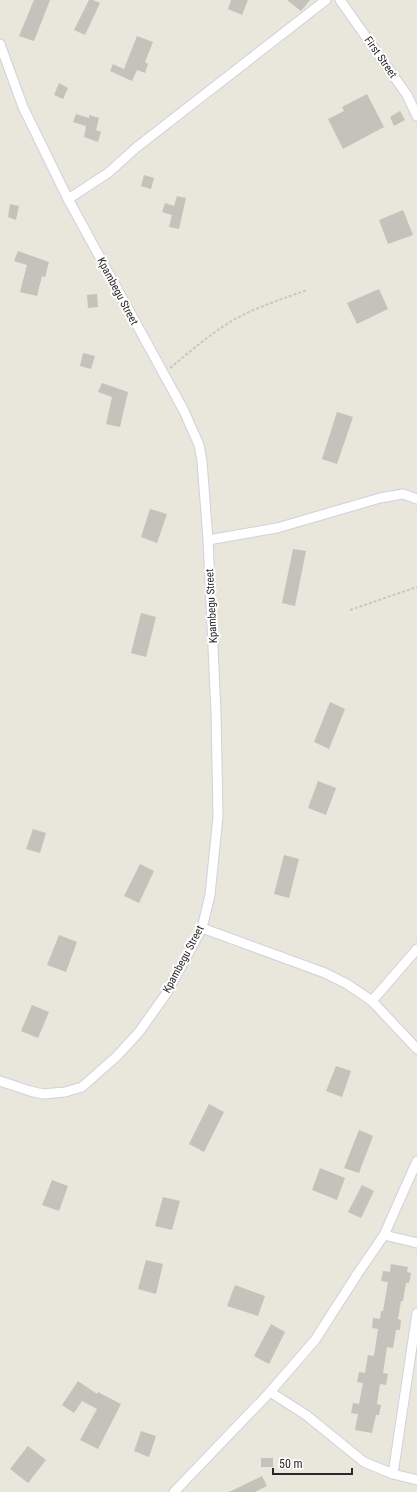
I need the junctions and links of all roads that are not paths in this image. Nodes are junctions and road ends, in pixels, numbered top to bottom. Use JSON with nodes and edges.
{"nodes":[{"id":1,"x":326,"y":0,"type":"edge"},
{"id":2,"x":340,"y":0,"type":"edge"},
{"id":3,"x":0,"y":44,"type":"edge"},
{"id":4,"x":417,"y":116,"type":"edge"},
{"id":5,"x":68,"y":199,"type":"junction"},
{"id":6,"x":417,"y":499,"type":"edge"},
{"id":7,"x":208,"y":540,"type":"junction"},
{"id":8,"x":202,"y":928,"type":"junction"},
{"id":9,"x":417,"y":949,"type":"edge"},
{"id":10,"x":372,"y":1001,"type":"junction"},
{"id":11,"x":417,"y":1049,"type":"edge"},
{"id":12,"x":0,"y":1081,"type":"edge"},
{"id":13,"x":417,"y":1161,"type":"edge"},
{"id":14,"x":384,"y":1235,"type":"junction"},
{"id":15,"x":417,"y":1243,"type":"edge"},
{"id":16,"x":417,"y":1313,"type":"edge"},
{"id":17,"x":270,"y":1392,"type":"junction"},
{"id":18,"x":393,"y":1474,"type":"junction"},
{"id":19,"x":417,"y":1480,"type":"edge"},
{"id":20,"x":174,"y":1492,"type":"edge"}],
"edges":[{"from":1,"to":5,"type":"street"},
{"from":2,"to":4,"type":"street","name":"First Street"},
{"from":3,"to":5,"type":"street","name":"Kpambegu Street"},
{"from":5,"to":7,"type":"street","name":"Kpambegu Street"},
{"from":6,"to":7,"type":"street"},
{"from":7,"to":8,"type":"street","name":"Kpambegu Street"},
{"from":8,"to":10,"type":"street"},
{"from":8,"to":12,"type":"street","name":"Kpambegu Street"},
{"from":9,"to":10,"type":"street"},
{"from":10,"to":11,"type":"street"},
{"from":13,"to":14,"type":"street"},
{"from":14,"to":15,"type":"street"},
{"from":14,"to":17,"type":"street"},
{"from":16,"to":18,"type":"street"},
{"from":17,"to":18,"type":"street"},
{"from":17,"to":20,"type":"street"},
{"from":18,"to":19,"type":"street"}]}
